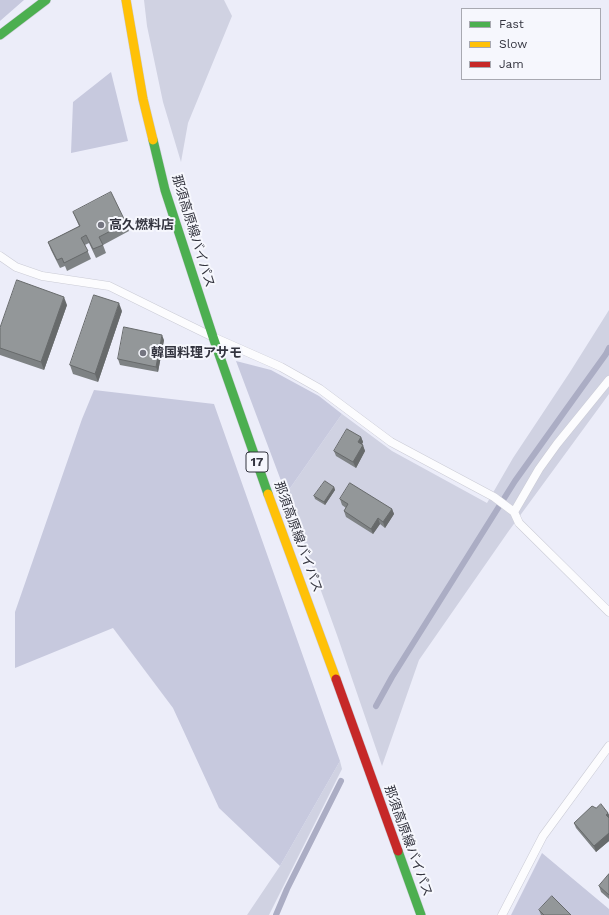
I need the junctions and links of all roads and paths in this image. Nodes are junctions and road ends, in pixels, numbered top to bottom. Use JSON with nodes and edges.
{"nodes":[{"id":1,"x":46,"y":0,"type":"edge"},
{"id":2,"x":126,"y":0,"type":"edge"},
{"id":3,"x":0,"y":35,"type":"edge"},
{"id":4,"x":0,"y":256,"type":"edge"},
{"id":5,"x":213,"y":337,"type":"junction"},
{"id":6,"x":609,"y":380,"type":"edge"},
{"id":7,"x":511,"y":510,"type":"junction"},
{"id":8,"x":609,"y":612,"type":"edge"},
{"id":9,"x":609,"y":746,"type":"edge"},
{"id":10,"x":421,"y":915,"type":"edge"},
{"id":11,"x":502,"y":915,"type":"edge"}],
"edges":[{"from":1,"to":3,"type":"main road"},
{"from":2,"to":5,"type":"main road","name":"那須高原線バイパス","number":"17"},
{"from":4,"to":5,"type":"lane"},
{"from":5,"to":7,"type":"lane"},
{"from":5,"to":10,"type":"main road","name":"那須高原線バイパス","number":"17"},
{"from":6,"to":7,"type":"lane"},
{"from":7,"to":8,"type":"lane"},
{"from":9,"to":11,"type":"lane"}]}
